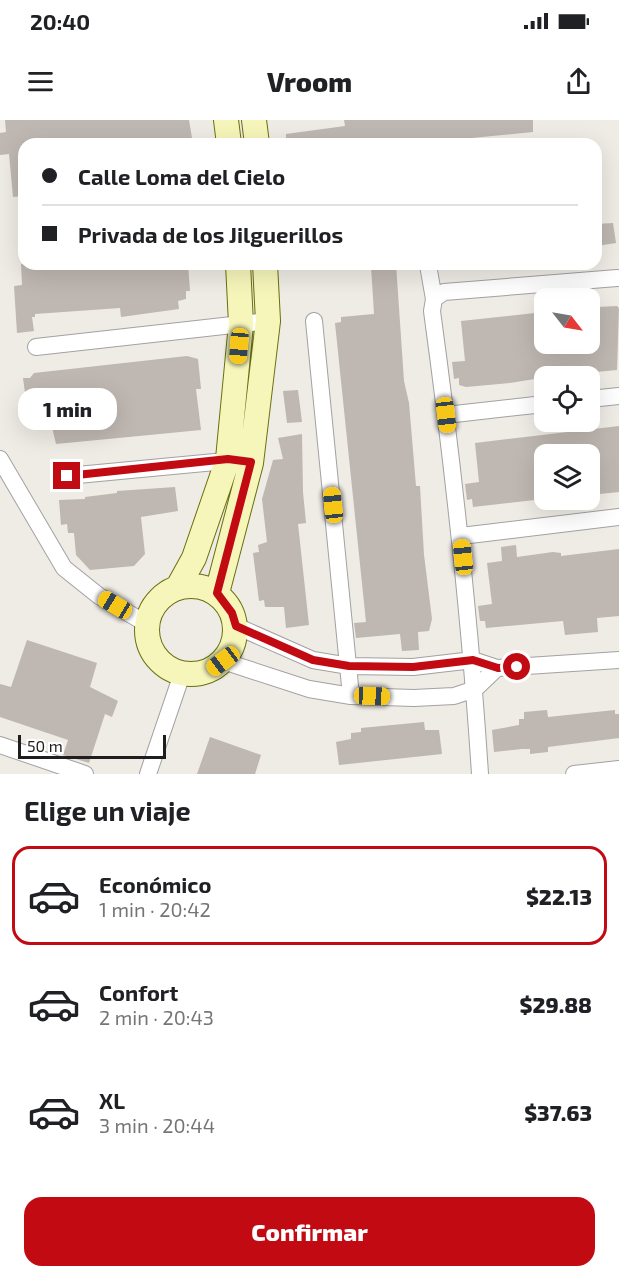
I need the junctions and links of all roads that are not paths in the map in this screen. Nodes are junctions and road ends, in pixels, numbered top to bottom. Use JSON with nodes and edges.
{"nodes":[{"id":1,"x":226,"y":120,"type":"edge"},
{"id":2,"x":254,"y":120,"type":"edge"},
{"id":3,"x":228,"y":138,"type":"edge"},
{"id":4,"x":256,"y":138,"type":"edge"},
{"id":5,"x":238,"y":270,"type":"edge"},
{"id":6,"x":265,"y":270,"type":"edge"},
{"id":7,"x":429,"y":270,"type":"edge"},
{"id":8,"x":618,"y":278,"type":"edge"},
{"id":9,"x":434,"y":299,"type":"junction"},
{"id":10,"x":268,"y":321,"type":"junction"},
{"id":11,"x":314,"y":321,"type":"dead end"},
{"id":12,"x":241,"y":324,"type":"junction"},
{"id":13,"x":36,"y":347,"type":"dead end"},
{"id":14,"x":619,"y":396,"type":"edge"},
{"id":15,"x":600,"y":398,"type":"edge"},
{"id":16,"x":534,"y":405,"type":"edge"},
{"id":17,"x":446,"y":415,"type":"junction"},
{"id":18,"x":0,"y":459,"type":"edge"},
{"id":19,"x":240,"y":461,"type":"junction"},
{"id":20,"x":67,"y":476,"type":"dead end"},
{"id":21,"x":619,"y":517,"type":"edge"},
{"id":22,"x":461,"y":536,"type":"junction"},
{"id":23,"x":178,"y":587,"type":"junction"},
{"id":24,"x":217,"y":593,"type":"junction"},
{"id":25,"x":147,"y":624,"type":"junction"},
{"id":26,"x":236,"y":626,"type":"junction"},
{"id":27,"x":473,"y":660,"type":"junction"},
{"id":28,"x":619,"y":660,"type":"edge"},
{"id":29,"x":223,"y":661,"type":"junction"},
{"id":30,"x":349,"y":666,"type":"junction"},
{"id":31,"x":498,"y":668,"type":"junction"},
{"id":32,"x":182,"y":674,"type":"junction"},
{"id":33,"x":475,"y":689,"type":"junction"},
{"id":34,"x":351,"y":696,"type":"junction"},
{"id":35,"x":0,"y":746,"type":"edge"},
{"id":36,"x":619,"y":769,"type":"edge"},
{"id":37,"x":85,"y":774,"type":"edge"},
{"id":38,"x":148,"y":774,"type":"edge"},
{"id":39,"x":480,"y":774,"type":"edge"},
{"id":40,"x":574,"y":774,"type":"edge"}],
"edges":[{"from":1,"to":3,"type":"street"},
{"from":2,"to":4,"type":"street"},
{"from":5,"to":12,"type":"street"},
{"from":6,"to":10,"type":"street"},
{"from":7,"to":9,"type":"street"},
{"from":8,"to":9,"type":"street"},
{"from":9,"to":17,"type":"street"},
{"from":10,"to":12,"type":"street"},
{"from":10,"to":19,"type":"street"},
{"from":11,"to":30,"type":"street"},
{"from":12,"to":13,"type":"street"},
{"from":12,"to":19,"type":"street"},
{"from":14,"to":15,"type":"street"},
{"from":16,"to":17,"type":"street"},
{"from":17,"to":22,"type":"street"},
{"from":18,"to":25,"type":"street"},
{"from":19,"to":20,"type":"street"},
{"from":19,"to":23,"type":"street"},
{"from":19,"to":24,"type":"street"},
{"from":21,"to":22,"type":"street"},
{"from":22,"to":27,"type":"street"},
{"from":23,"to":24,"type":"street"},
{"from":23,"to":25,"type":"street"},
{"from":24,"to":26,"type":"street"},
{"from":25,"to":32,"type":"street"},
{"from":26,"to":29,"type":"street"},
{"from":26,"to":30,"type":"street"},
{"from":27,"to":30,"type":"street"},
{"from":27,"to":31,"type":"street"},
{"from":27,"to":33,"type":"street"},
{"from":28,"to":31,"type":"street"},
{"from":29,"to":32,"type":"street"},
{"from":29,"to":34,"type":"street"},
{"from":30,"to":34,"type":"street"},
{"from":31,"to":33,"type":"street"},
{"from":32,"to":38,"type":"street"},
{"from":33,"to":34,"type":"street"},
{"from":33,"to":39,"type":"street"},
{"from":35,"to":37,"type":"street"},
{"from":36,"to":40,"type":"street"}]}
